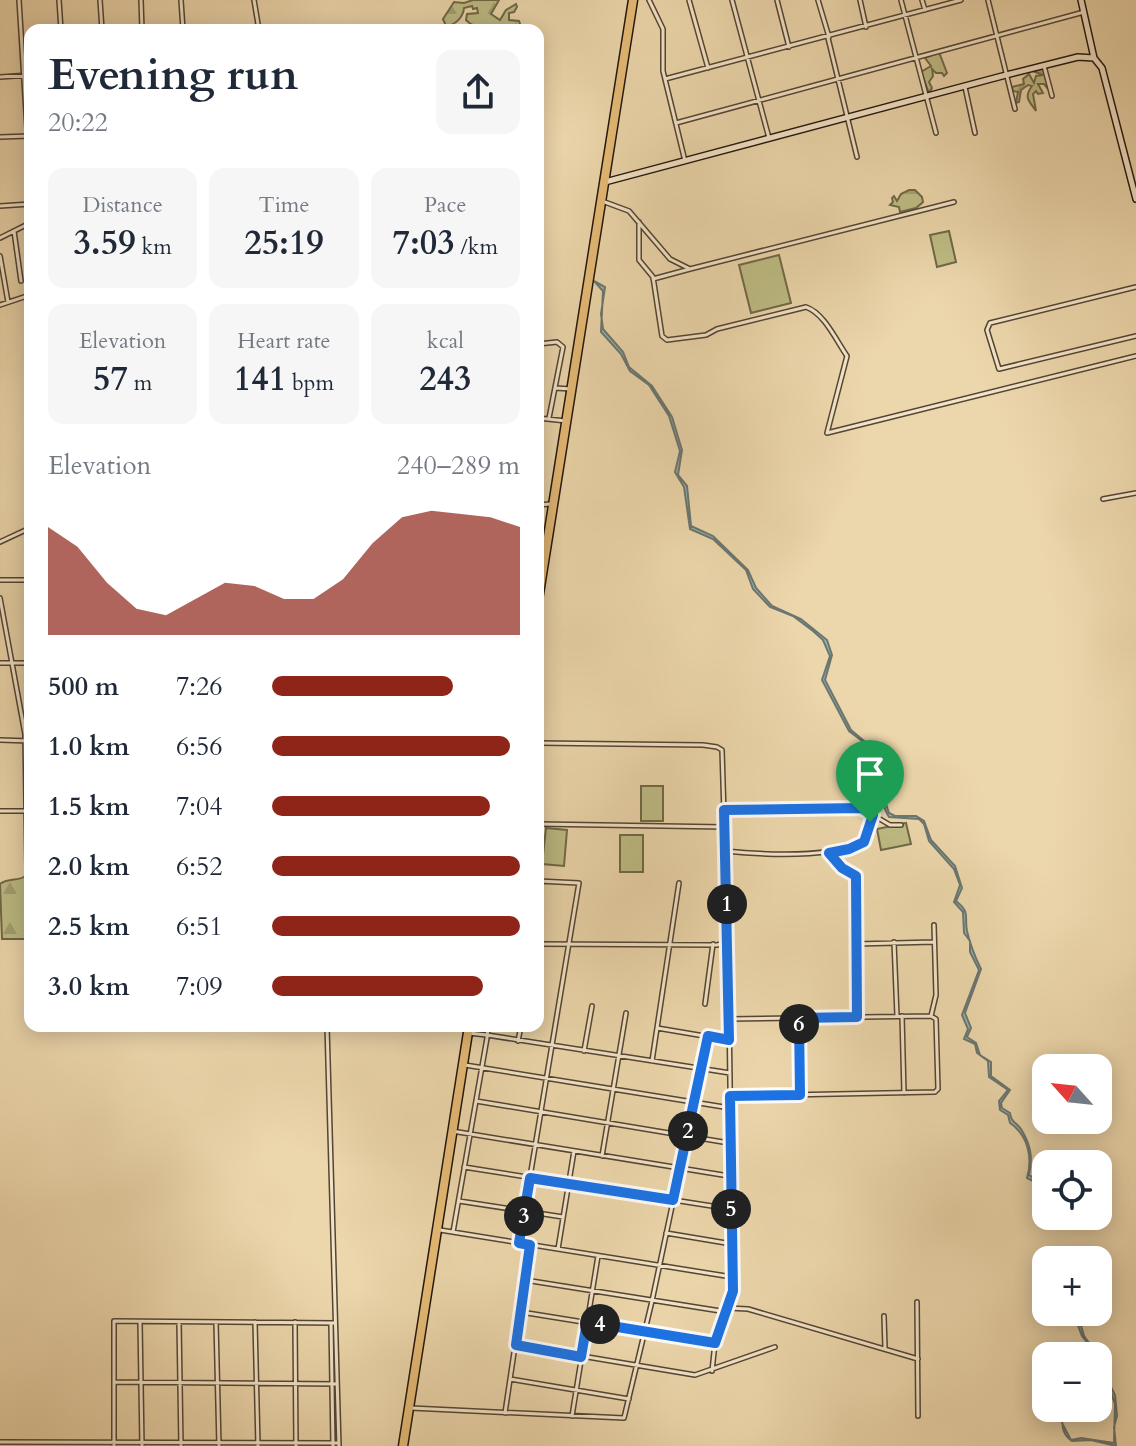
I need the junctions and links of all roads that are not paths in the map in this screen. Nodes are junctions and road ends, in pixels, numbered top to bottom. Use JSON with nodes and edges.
{"nodes":[{"id":1,"x":19,"y":0,"type":"edge"},
{"id":2,"x":59,"y":0,"type":"edge"},
{"id":3,"x":100,"y":0,"type":"edge"},
{"id":4,"x":141,"y":0,"type":"edge"},
{"id":5,"x":181,"y":0,"type":"edge"},
{"id":6,"x":254,"y":0,"type":"edge"},
{"id":7,"x":633,"y":0,"type":"edge"},
{"id":8,"x":649,"y":0,"type":"edge"},
{"id":9,"x":689,"y":0,"type":"edge"},
{"id":10,"x":732,"y":0,"type":"edge"},
{"id":11,"x":777,"y":0,"type":"edge"},
{"id":12,"x":818,"y":0,"type":"edge"},
{"id":13,"x":860,"y":0,"type":"edge"},
{"id":14,"x":901,"y":0,"type":"edge"},
{"id":15,"x":922,"y":0,"type":"edge"},
{"id":16,"x":961,"y":0,"type":"edge"},
{"id":17,"x":988,"y":0,"type":"edge"},
{"id":18,"x":1081,"y":0,"type":"edge"},
{"id":19,"x":925,"y":10,"type":"junction"},
{"id":20,"x":1084,"y":12,"type":"junction"},
{"id":21,"x":905,"y":16,"type":"junction"},
{"id":22,"x":61,"y":24,"type":"edge"},
{"id":23,"x":102,"y":24,"type":"edge"},
{"id":24,"x":142,"y":24,"type":"edge"},
{"id":25,"x":183,"y":24,"type":"edge"},
{"id":26,"x":258,"y":24,"type":"edge"},
{"id":27,"x":866,"y":27,"type":"junction"},
{"id":28,"x":996,"y":36,"type":"junction"},
{"id":29,"x":828,"y":38,"type":"junction"},
{"id":30,"x":789,"y":47,"type":"junction"},
{"id":31,"x":748,"y":58,"type":"junction"},
{"id":32,"x":917,"y":58,"type":"junction"},
{"id":33,"x":1094,"y":58,"type":"junction"},
{"id":34,"x":1044,"y":66,"type":"junction"},
{"id":35,"x":708,"y":68,"type":"junction"},
{"id":36,"x":24,"y":75,"type":"joint"},
{"id":37,"x":1006,"y":75,"type":"junction"},
{"id":38,"x":0,"y":77,"type":"edge"},
{"id":39,"x":665,"y":79,"type":"junction"},
{"id":40,"x":839,"y":81,"type":"junction"},
{"id":41,"x":965,"y":87,"type":"junction"},
{"id":42,"x":1052,"y":96,"type":"dead end"},
{"id":43,"x":927,"y":97,"type":"junction"},
{"id":44,"x":759,"y":100,"type":"junction"},
{"id":45,"x":1015,"y":109,"type":"dead end"},
{"id":46,"x":848,"y":119,"type":"junction"},
{"id":47,"x":676,"y":123,"type":"junction"},
{"id":48,"x":936,"y":133,"type":"dead end"},
{"id":49,"x":975,"y":133,"type":"dead end"},
{"id":50,"x":24,"y":136,"type":"edge"},
{"id":51,"x":0,"y":137,"type":"edge"},
{"id":52,"x":769,"y":138,"type":"junction"},
{"id":53,"x":857,"y":157,"type":"dead end"},
{"id":54,"x":685,"y":161,"type":"junction"},
{"id":55,"x":605,"y":182,"type":"junction"},
{"id":56,"x":1136,"y":199,"type":"edge"},
{"id":57,"x":602,"y":201,"type":"junction"},
{"id":58,"x":954,"y":202,"type":"dead end"},
{"id":59,"x":24,"y":204,"type":"edge"},
{"id":60,"x":0,"y":206,"type":"edge"},
{"id":61,"x":639,"y":222,"type":"junction"},
{"id":62,"x":24,"y":226,"type":"edge"},
{"id":63,"x":14,"y":231,"type":"junction"},
{"id":64,"x":0,"y":238,"type":"edge"},
{"id":65,"x":0,"y":256,"type":"edge"},
{"id":66,"x":690,"y":269,"type":"junction"},
{"id":67,"x":653,"y":279,"type":"junction"},
{"id":68,"x":21,"y":281,"type":"dead end"},
{"id":69,"x":1136,"y":287,"type":"edge"},
{"id":70,"x":24,"y":297,"type":"edge"},
{"id":71,"x":8,"y":302,"type":"junction"},
{"id":72,"x":0,"y":305,"type":"edge"},
{"id":73,"x":1136,"y":336,"type":"edge"},
{"id":74,"x":544,"y":343,"type":"edge"},
{"id":75,"x":1136,"y":356,"type":"edge"},
{"id":76,"x":555,"y":388,"type":"junction"},
{"id":77,"x":573,"y":389,"type":"junction"},
{"id":78,"x":544,"y":418,"type":"edge"},
{"id":79,"x":549,"y":418,"type":"junction"},
{"id":80,"x":567,"y":421,"type":"junction"},
{"id":81,"x":1136,"y":493,"type":"edge"},
{"id":82,"x":1103,"y":499,"type":"dead end"},
{"id":83,"x":553,"y":504,"type":"junction"},
{"id":84,"x":544,"y":505,"type":"edge"},
{"id":85,"x":24,"y":531,"type":"edge"},
{"id":86,"x":0,"y":542,"type":"edge"},
{"id":87,"x":544,"y":555,"type":"edge"},
{"id":88,"x":0,"y":580,"type":"edge"},
{"id":89,"x":24,"y":580,"type":"edge"},
{"id":90,"x":0,"y":598,"type":"edge"},
{"id":91,"x":0,"y":663,"type":"edge"},
{"id":92,"x":11,"y":663,"type":"junction"},
{"id":93,"x":24,"y":663,"type":"edge"},
{"id":94,"x":24,"y":723,"type":"edge"},
{"id":95,"x":0,"y":740,"type":"edge"},
{"id":96,"x":24,"y":741,"type":"edge"},
{"id":97,"x":544,"y":743,"type":"edge"},
{"id":98,"x":724,"y":808,"type":"junction"},
{"id":99,"x":0,"y":811,"type":"edge"},
{"id":100,"x":24,"y":811,"type":"edge"},
{"id":101,"x":873,"y":815,"type":"junction"},
{"id":102,"x":544,"y":824,"type":"edge"},
{"id":103,"x":901,"y":825,"type":"dead end"},
{"id":104,"x":725,"y":827,"type":"junction"},
{"id":105,"x":725,"y":851,"type":"junction"},
{"id":106,"x":829,"y":853,"type":"junction"},
{"id":107,"x":544,"y":881,"type":"edge"},
{"id":108,"x":679,"y":883,"type":"dead end"},
{"id":109,"x":934,"y":925,"type":"dead end"},
{"id":110,"x":728,"y":942,"type":"junction"},
{"id":111,"x":894,"y":942,"type":"junction"},
{"id":112,"x":934,"y":942,"type":"junction"},
{"id":113,"x":544,"y":944,"type":"edge"},
{"id":114,"x":568,"y":944,"type":"junction"},
{"id":115,"x":670,"y":944,"type":"junction"},
{"id":116,"x":713,"y":944,"type":"junction"},
{"id":117,"x":856,"y":944,"type":"junction"},
{"id":118,"x":705,"y":1004,"type":"dead end"},
{"id":119,"x":592,"y":1006,"type":"dead end"},
{"id":120,"x":626,"y":1013,"type":"dead end"},
{"id":121,"x":899,"y":1016,"type":"junction"},
{"id":122,"x":931,"y":1016,"type":"junction"},
{"id":123,"x":857,"y":1017,"type":"junction"},
{"id":124,"x":799,"y":1018,"type":"junction"},
{"id":125,"x":729,"y":1019,"type":"junction"},
{"id":126,"x":657,"y":1028,"type":"junction"},
{"id":127,"x":327,"y":1032,"type":"edge"},
{"id":128,"x":468,"y":1032,"type":"edge"},
{"id":129,"x":478,"y":1032,"type":"edge"},
{"id":130,"x":488,"y":1032,"type":"edge"},
{"id":131,"x":520,"y":1032,"type":"edge"},
{"id":132,"x":487,"y":1035,"type":"junction"},
{"id":133,"x":708,"y":1036,"type":"junction"},
{"id":134,"x":729,"y":1040,"type":"junction"},
{"id":135,"x":518,"y":1041,"type":"junction"},
{"id":136,"x":551,"y":1046,"type":"junction"},
{"id":137,"x":584,"y":1051,"type":"junction"},
{"id":138,"x":619,"y":1056,"type":"junction"},
{"id":139,"x":652,"y":1061,"type":"junction"},
{"id":140,"x":463,"y":1065,"type":"junction"},
{"id":141,"x":482,"y":1068,"type":"junction"},
{"id":142,"x":701,"y":1068,"type":"junction"},
{"id":143,"x":730,"y":1073,"type":"junction"},
{"id":144,"x":546,"y":1078,"type":"junction"},
{"id":145,"x":614,"y":1089,"type":"junction"},
{"id":146,"x":904,"y":1093,"type":"junction"},
{"id":147,"x":800,"y":1095,"type":"junction"},
{"id":148,"x":730,"y":1096,"type":"junction"},
{"id":149,"x":476,"y":1101,"type":"junction"},
{"id":150,"x":694,"y":1102,"type":"junction"},
{"id":151,"x":730,"y":1108,"type":"junction"},
{"id":152,"x":540,"y":1111,"type":"junction"},
{"id":153,"x":608,"y":1123,"type":"junction"},
{"id":154,"x":452,"y":1131,"type":"junction"},
{"id":155,"x":470,"y":1135,"type":"junction"},
{"id":156,"x":687,"y":1136,"type":"junction"},
{"id":157,"x":730,"y":1143,"type":"junction"},
{"id":158,"x":535,"y":1145,"type":"junction"},
{"id":159,"x":574,"y":1151,"type":"junction"},
{"id":160,"x":602,"y":1156,"type":"junction"},
{"id":161,"x":464,"y":1167,"type":"junction"},
{"id":162,"x":680,"y":1168,"type":"junction"},
{"id":163,"x":731,"y":1177,"type":"junction"},
{"id":164,"x":530,"y":1178,"type":"junction"},
{"id":165,"x":568,"y":1184,"type":"junction"},
{"id":166,"x":673,"y":1200,"type":"junction"},
{"id":167,"x":459,"y":1201,"type":"junction"},
{"id":168,"x":731,"y":1209,"type":"junction"},
{"id":169,"x":525,"y":1211,"type":"junction"},
{"id":170,"x":563,"y":1217,"type":"junction"},
{"id":171,"x":437,"y":1230,"type":"junction"},
{"id":172,"x":453,"y":1232,"type":"junction"},
{"id":173,"x":666,"y":1233,"type":"junction"},
{"id":174,"x":519,"y":1243,"type":"junction"},
{"id":175,"x":732,"y":1244,"type":"junction"},
{"id":176,"x":530,"y":1245,"type":"junction"},
{"id":177,"x":558,"y":1249,"type":"junction"},
{"id":178,"x":598,"y":1256,"type":"junction"},
{"id":179,"x":659,"y":1266,"type":"junction"},
{"id":180,"x":732,"y":1277,"type":"junction"},
{"id":181,"x":525,"y":1280,"type":"junction"},
{"id":182,"x":592,"y":1292,"type":"junction"},
{"id":183,"x":652,"y":1301,"type":"junction"},
{"id":184,"x":917,"y":1302,"type":"dead end"},
{"id":185,"x":727,"y":1310,"type":"junction"},
{"id":186,"x":521,"y":1312,"type":"junction"},
{"id":187,"x":884,"y":1316,"type":"dead end"},
{"id":188,"x":140,"y":1321,"type":"junction"},
{"id":189,"x":179,"y":1321,"type":"junction"},
{"id":190,"x":216,"y":1322,"type":"junction"},
{"id":191,"x":255,"y":1322,"type":"junction"},
{"id":192,"x":295,"y":1322,"type":"junction"},
{"id":193,"x":587,"y":1322,"type":"junction"},
{"id":194,"x":333,"y":1323,"type":"junction"},
{"id":195,"x":645,"y":1332,"type":"junction"},
{"id":196,"x":715,"y":1343,"type":"junction"},
{"id":197,"x":516,"y":1345,"type":"junction"},
{"id":198,"x":775,"y":1347,"type":"dead end"},
{"id":199,"x":885,"y":1348,"type":"junction"},
{"id":200,"x":581,"y":1357,"type":"junction"},
{"id":201,"x":918,"y":1359,"type":"junction"},
{"id":202,"x":637,"y":1365,"type":"junction"},
{"id":203,"x":712,"y":1371,"type":"junction"},
{"id":204,"x":510,"y":1379,"type":"junction"},
{"id":205,"x":114,"y":1382,"type":"junction"},
{"id":206,"x":141,"y":1382,"type":"junction"},
{"id":207,"x":180,"y":1382,"type":"junction"},
{"id":208,"x":218,"y":1383,"type":"junction"},
{"id":209,"x":256,"y":1383,"type":"junction"},
{"id":210,"x":296,"y":1383,"type":"junction"},
{"id":211,"x":334,"y":1384,"type":"junction"},
{"id":212,"x":576,"y":1389,"type":"junction"},
{"id":213,"x":629,"y":1399,"type":"junction"},
{"id":214,"x":409,"y":1408,"type":"junction"},
{"id":215,"x":505,"y":1413,"type":"junction"},
{"id":216,"x":572,"y":1416,"type":"junction"},
{"id":217,"x":918,"y":1416,"type":"dead end"},
{"id":218,"x":0,"y":1442,"type":"edge"},
{"id":219,"x":20,"y":1444,"type":"edge"},
{"id":220,"x":59,"y":1444,"type":"edge"},
{"id":221,"x":114,"y":1444,"type":"edge"},
{"id":222,"x":142,"y":1444,"type":"edge"},
{"id":223,"x":180,"y":1444,"type":"edge"},
{"id":224,"x":219,"y":1444,"type":"edge"},
{"id":225,"x":258,"y":1444,"type":"edge"},
{"id":226,"x":336,"y":1444,"type":"edge"},
{"id":227,"x":296,"y":1445,"type":"edge"},
{"id":228,"x":403,"y":1446,"type":"edge"}],
"edges":[{"from":1,"to":36,"type":"street"},
{"from":2,"to":22,"type":"street"},
{"from":3,"to":23,"type":"street"},
{"from":4,"to":24,"type":"street"},
{"from":5,"to":25,"type":"street"},
{"from":6,"to":26,"type":"street"},
{"from":7,"to":55,"type":"highway"},
{"from":8,"to":39,"type":"street"},
{"from":9,"to":35,"type":"street"},
{"from":10,"to":31,"type":"street"},
{"from":11,"to":30,"type":"street"},
{"from":12,"to":29,"type":"street"},
{"from":13,"to":27,"type":"street"},
{"from":14,"to":21,"type":"street"},
{"from":15,"to":19,"type":"street"},
{"from":16,"to":19,"type":"street"},
{"from":17,"to":28,"type":"street"},
{"from":18,"to":20,"type":"street"},
{"from":19,"to":21,"type":"street"},
{"from":20,"to":28,"type":"street"},
{"from":20,"to":33,"type":"street"},
{"from":21,"to":27,"type":"street"},
{"from":21,"to":32,"type":"street"},
{"from":27,"to":29,"type":"street"},
{"from":28,"to":32,"type":"street"},
{"from":28,"to":37,"type":"street"},
{"from":29,"to":30,"type":"street"},
{"from":29,"to":40,"type":"street"},
{"from":30,"to":31,"type":"street"},
{"from":31,"to":35,"type":"street"},
{"from":31,"to":44,"type":"street"},
{"from":32,"to":40,"type":"street"},
{"from":32,"to":43,"type":"street"},
{"from":33,"to":34,"type":"street"},
{"from":33,"to":56,"type":"street"},
{"from":34,"to":37,"type":"street"},
{"from":34,"to":42,"type":"street"},
{"from":35,"to":39,"type":"street"},
{"from":36,"to":38,"type":"street"},
{"from":37,"to":41,"type":"street"},
{"from":37,"to":45,"type":"street"},
{"from":39,"to":47,"type":"street"},
{"from":40,"to":44,"type":"street"},
{"from":40,"to":46,"type":"street"},
{"from":41,"to":43,"type":"street"},
{"from":41,"to":49,"type":"street"},
{"from":43,"to":46,"type":"street"},
{"from":43,"to":48,"type":"street"},
{"from":44,"to":47,"type":"street"},
{"from":44,"to":52,"type":"street"},
{"from":46,"to":52,"type":"street"},
{"from":46,"to":53,"type":"street"},
{"from":47,"to":54,"type":"street"},
{"from":50,"to":51,"type":"street"},
{"from":52,"to":54,"type":"street"},
{"from":54,"to":55,"type":"street"},
{"from":55,"to":57,"type":"highway"},
{"from":57,"to":61,"type":"street"},
{"from":57,"to":77,"type":"highway"},
{"from":58,"to":66,"type":"street"},
{"from":59,"to":60,"type":"street"},
{"from":61,"to":66,"type":"street"},
{"from":61,"to":67,"type":"street"},
{"from":62,"to":63,"type":"street"},
{"from":63,"to":64,"type":"street"},
{"from":63,"to":68,"type":"street"},
{"from":65,"to":71,"type":"street"},
{"from":66,"to":67,"type":"street"},
{"from":67,"to":75,"type":"street"},
{"from":69,"to":73,"type":"street"},
{"from":70,"to":71,"type":"street"},
{"from":71,"to":72,"type":"street"},
{"from":74,"to":76,"type":"street"},
{"from":76,"to":77,"type":"street"},
{"from":76,"to":79,"type":"street"},
{"from":77,"to":80,"type":"highway"},
{"from":78,"to":79,"type":"street"},
{"from":79,"to":80,"type":"street"},
{"from":80,"to":83,"type":"highway"},
{"from":81,"to":82,"type":"street"},
{"from":83,"to":84,"type":"street"},
{"from":83,"to":87,"type":"highway"},
{"from":85,"to":86,"type":"street"},
{"from":88,"to":89,"type":"street"},
{"from":90,"to":92,"type":"street"},
{"from":91,"to":92,"type":"street"},
{"from":92,"to":93,"type":"street"},
{"from":92,"to":94,"type":"street"},
{"from":95,"to":96,"type":"street"},
{"from":97,"to":98,"type":"street"},
{"from":98,"to":101,"type":"street"},
{"from":98,"to":104,"type":"street"},
{"from":99,"to":100,"type":"street"},
{"from":101,"to":103,"type":"street"},
{"from":101,"to":106,"type":"street"},
{"from":102,"to":104,"type":"street"},
{"from":104,"to":105,"type":"street"},
{"from":105,"to":106,"type":"street"},
{"from":105,"to":110,"type":"street"},
{"from":106,"to":117,"type":"street"},
{"from":107,"to":114,"type":"street"},
{"from":108,"to":115,"type":"street"},
{"from":109,"to":112,"type":"street"},
{"from":110,"to":116,"type":"street"},
{"from":110,"to":125,"type":"street"},
{"from":111,"to":112,"type":"street"},
{"from":111,"to":117,"type":"street"},
{"from":111,"to":121,"type":"street"},
{"from":112,"to":122,"type":"street"},
{"from":113,"to":114,"type":"street"},
{"from":114,"to":115,"type":"street"},
{"from":114,"to":136,"type":"street"},
{"from":115,"to":116,"type":"street"},
{"from":115,"to":126,"type":"street"},
{"from":116,"to":118,"type":"street"},
{"from":117,"to":123,"type":"street"},
{"from":119,"to":137,"type":"street"},
{"from":120,"to":138,"type":"street"},
{"from":121,"to":122,"type":"street"},
{"from":121,"to":123,"type":"street"},
{"from":121,"to":146,"type":"street"},
{"from":122,"to":146,"type":"street"},
{"from":123,"to":124,"type":"street"},
{"from":124,"to":125,"type":"street"},
{"from":124,"to":147,"type":"street"},
{"from":125,"to":134,"type":"street"},
{"from":126,"to":133,"type":"street"},
{"from":126,"to":139,"type":"street"},
{"from":127,"to":194,"type":"street"},
{"from":128,"to":140,"type":"highway"},
{"from":129,"to":132,"type":"street"},
{"from":130,"to":132,"type":"street"},
{"from":131,"to":135,"type":"street"},
{"from":132,"to":135,"type":"street"},
{"from":132,"to":141,"type":"street"},
{"from":133,"to":134,"type":"street"},
{"from":133,"to":142,"type":"street"},
{"from":134,"to":143,"type":"street"},
{"from":135,"to":136,"type":"street"},
{"from":136,"to":137,"type":"street"},
{"from":136,"to":144,"type":"street"},
{"from":137,"to":138,"type":"street"},
{"from":138,"to":139,"type":"street"},
{"from":138,"to":145,"type":"street"},
{"from":139,"to":142,"type":"street"},
{"from":140,"to":141,"type":"street"},
{"from":140,"to":154,"type":"highway"},
{"from":141,"to":144,"type":"street"},
{"from":141,"to":149,"type":"street"},
{"from":142,"to":143,"type":"street"},
{"from":142,"to":150,"type":"street"},
{"from":143,"to":148,"type":"street"},
{"from":144,"to":145,"type":"street"},
{"from":144,"to":152,"type":"street"},
{"from":145,"to":150,"type":"street"},
{"from":145,"to":153,"type":"street"},
{"from":146,"to":147,"type":"street"},
{"from":147,"to":148,"type":"street"},
{"from":148,"to":151,"type":"street"},
{"from":149,"to":152,"type":"street"},
{"from":149,"to":155,"type":"street"},
{"from":150,"to":151,"type":"street"},
{"from":150,"to":156,"type":"street"},
{"from":151,"to":157,"type":"street"},
{"from":152,"to":153,"type":"street"},
{"from":152,"to":158,"type":"street"},
{"from":153,"to":156,"type":"street"},
{"from":153,"to":160,"type":"street"},
{"from":154,"to":155,"type":"street"},
{"from":154,"to":171,"type":"highway"},
{"from":155,"to":158,"type":"street"},
{"from":155,"to":161,"type":"street"},
{"from":156,"to":157,"type":"street"},
{"from":156,"to":162,"type":"street"},
{"from":157,"to":163,"type":"street"},
{"from":158,"to":159,"type":"street"},
{"from":158,"to":164,"type":"street"},
{"from":159,"to":160,"type":"street"},
{"from":159,"to":165,"type":"street"},
{"from":160,"to":162,"type":"street"},
{"from":161,"to":164,"type":"street"},
{"from":161,"to":167,"type":"street"},
{"from":162,"to":163,"type":"street"},
{"from":162,"to":166,"type":"street"},
{"from":163,"to":168,"type":"street"},
{"from":164,"to":165,"type":"street"},
{"from":164,"to":169,"type":"street"},
{"from":165,"to":166,"type":"street"},
{"from":165,"to":170,"type":"street"},
{"from":166,"to":168,"type":"street"},
{"from":166,"to":173,"type":"street"},
{"from":167,"to":169,"type":"street"},
{"from":167,"to":172,"type":"street"},
{"from":168,"to":175,"type":"street"},
{"from":169,"to":170,"type":"street"},
{"from":169,"to":174,"type":"street"},
{"from":170,"to":177,"type":"street"},
{"from":171,"to":172,"type":"street"},
{"from":171,"to":214,"type":"highway"},
{"from":172,"to":174,"type":"street"},
{"from":173,"to":175,"type":"street"},
{"from":173,"to":179,"type":"street"},
{"from":174,"to":176,"type":"street"},
{"from":175,"to":180,"type":"street"},
{"from":176,"to":177,"type":"street"},
{"from":176,"to":181,"type":"street"},
{"from":177,"to":178,"type":"street"},
{"from":178,"to":179,"type":"street"},
{"from":178,"to":182,"type":"street"},
{"from":179,"to":180,"type":"street"},
{"from":179,"to":183,"type":"street"},
{"from":180,"to":185,"type":"street"},
{"from":181,"to":182,"type":"street"},
{"from":181,"to":186,"type":"street"},
{"from":182,"to":183,"type":"street"},
{"from":182,"to":193,"type":"street"},
{"from":183,"to":185,"type":"street"},
{"from":183,"to":195,"type":"street"},
{"from":184,"to":201,"type":"street"},
{"from":185,"to":196,"type":"street"},
{"from":185,"to":199,"type":"street"},
{"from":186,"to":193,"type":"street"},
{"from":186,"to":197,"type":"street"},
{"from":187,"to":199,"type":"street"},
{"from":188,"to":189,"type":"street"},
{"from":188,"to":205,"type":"street"},
{"from":188,"to":206,"type":"street"},
{"from":189,"to":190,"type":"street"},
{"from":189,"to":207,"type":"street"},
{"from":190,"to":191,"type":"street"},
{"from":190,"to":208,"type":"street"},
{"from":191,"to":192,"type":"street"},
{"from":191,"to":209,"type":"street"},
{"from":192,"to":194,"type":"street"},
{"from":192,"to":210,"type":"street"},
{"from":193,"to":195,"type":"street"},
{"from":193,"to":200,"type":"street"},
{"from":194,"to":211,"type":"street"},
{"from":195,"to":196,"type":"street"},
{"from":195,"to":202,"type":"street"},
{"from":196,"to":203,"type":"street"},
{"from":197,"to":200,"type":"street"},
{"from":197,"to":204,"type":"street"},
{"from":198,"to":203,"type":"street"},
{"from":199,"to":201,"type":"street"},
{"from":200,"to":202,"type":"street"},
{"from":200,"to":212,"type":"street"},
{"from":201,"to":217,"type":"street"},
{"from":202,"to":203,"type":"street"},
{"from":202,"to":213,"type":"street"},
{"from":204,"to":212,"type":"street"},
{"from":204,"to":215,"type":"street"},
{"from":205,"to":206,"type":"street"},
{"from":205,"to":221,"type":"street"},
{"from":206,"to":207,"type":"street"},
{"from":206,"to":222,"type":"street"},
{"from":207,"to":208,"type":"street"},
{"from":207,"to":223,"type":"street"},
{"from":208,"to":209,"type":"street"},
{"from":208,"to":224,"type":"street"},
{"from":209,"to":210,"type":"street"},
{"from":209,"to":225,"type":"street"},
{"from":210,"to":211,"type":"street"},
{"from":210,"to":227,"type":"street"},
{"from":211,"to":226,"type":"street"},
{"from":212,"to":213,"type":"street"},
{"from":212,"to":216,"type":"street"},
{"from":213,"to":216,"type":"street"},
{"from":214,"to":215,"type":"street"},
{"from":214,"to":228,"type":"highway"},
{"from":215,"to":216,"type":"street"},
{"from":218,"to":219,"type":"street"},
{"from":219,"to":220,"type":"street"},
{"from":220,"to":221,"type":"street"},
{"from":221,"to":222,"type":"street"},
{"from":222,"to":223,"type":"street"},
{"from":223,"to":224,"type":"street"},
{"from":224,"to":225,"type":"street"},
{"from":225,"to":227,"type":"street"},
{"from":226,"to":227,"type":"street"}]}
